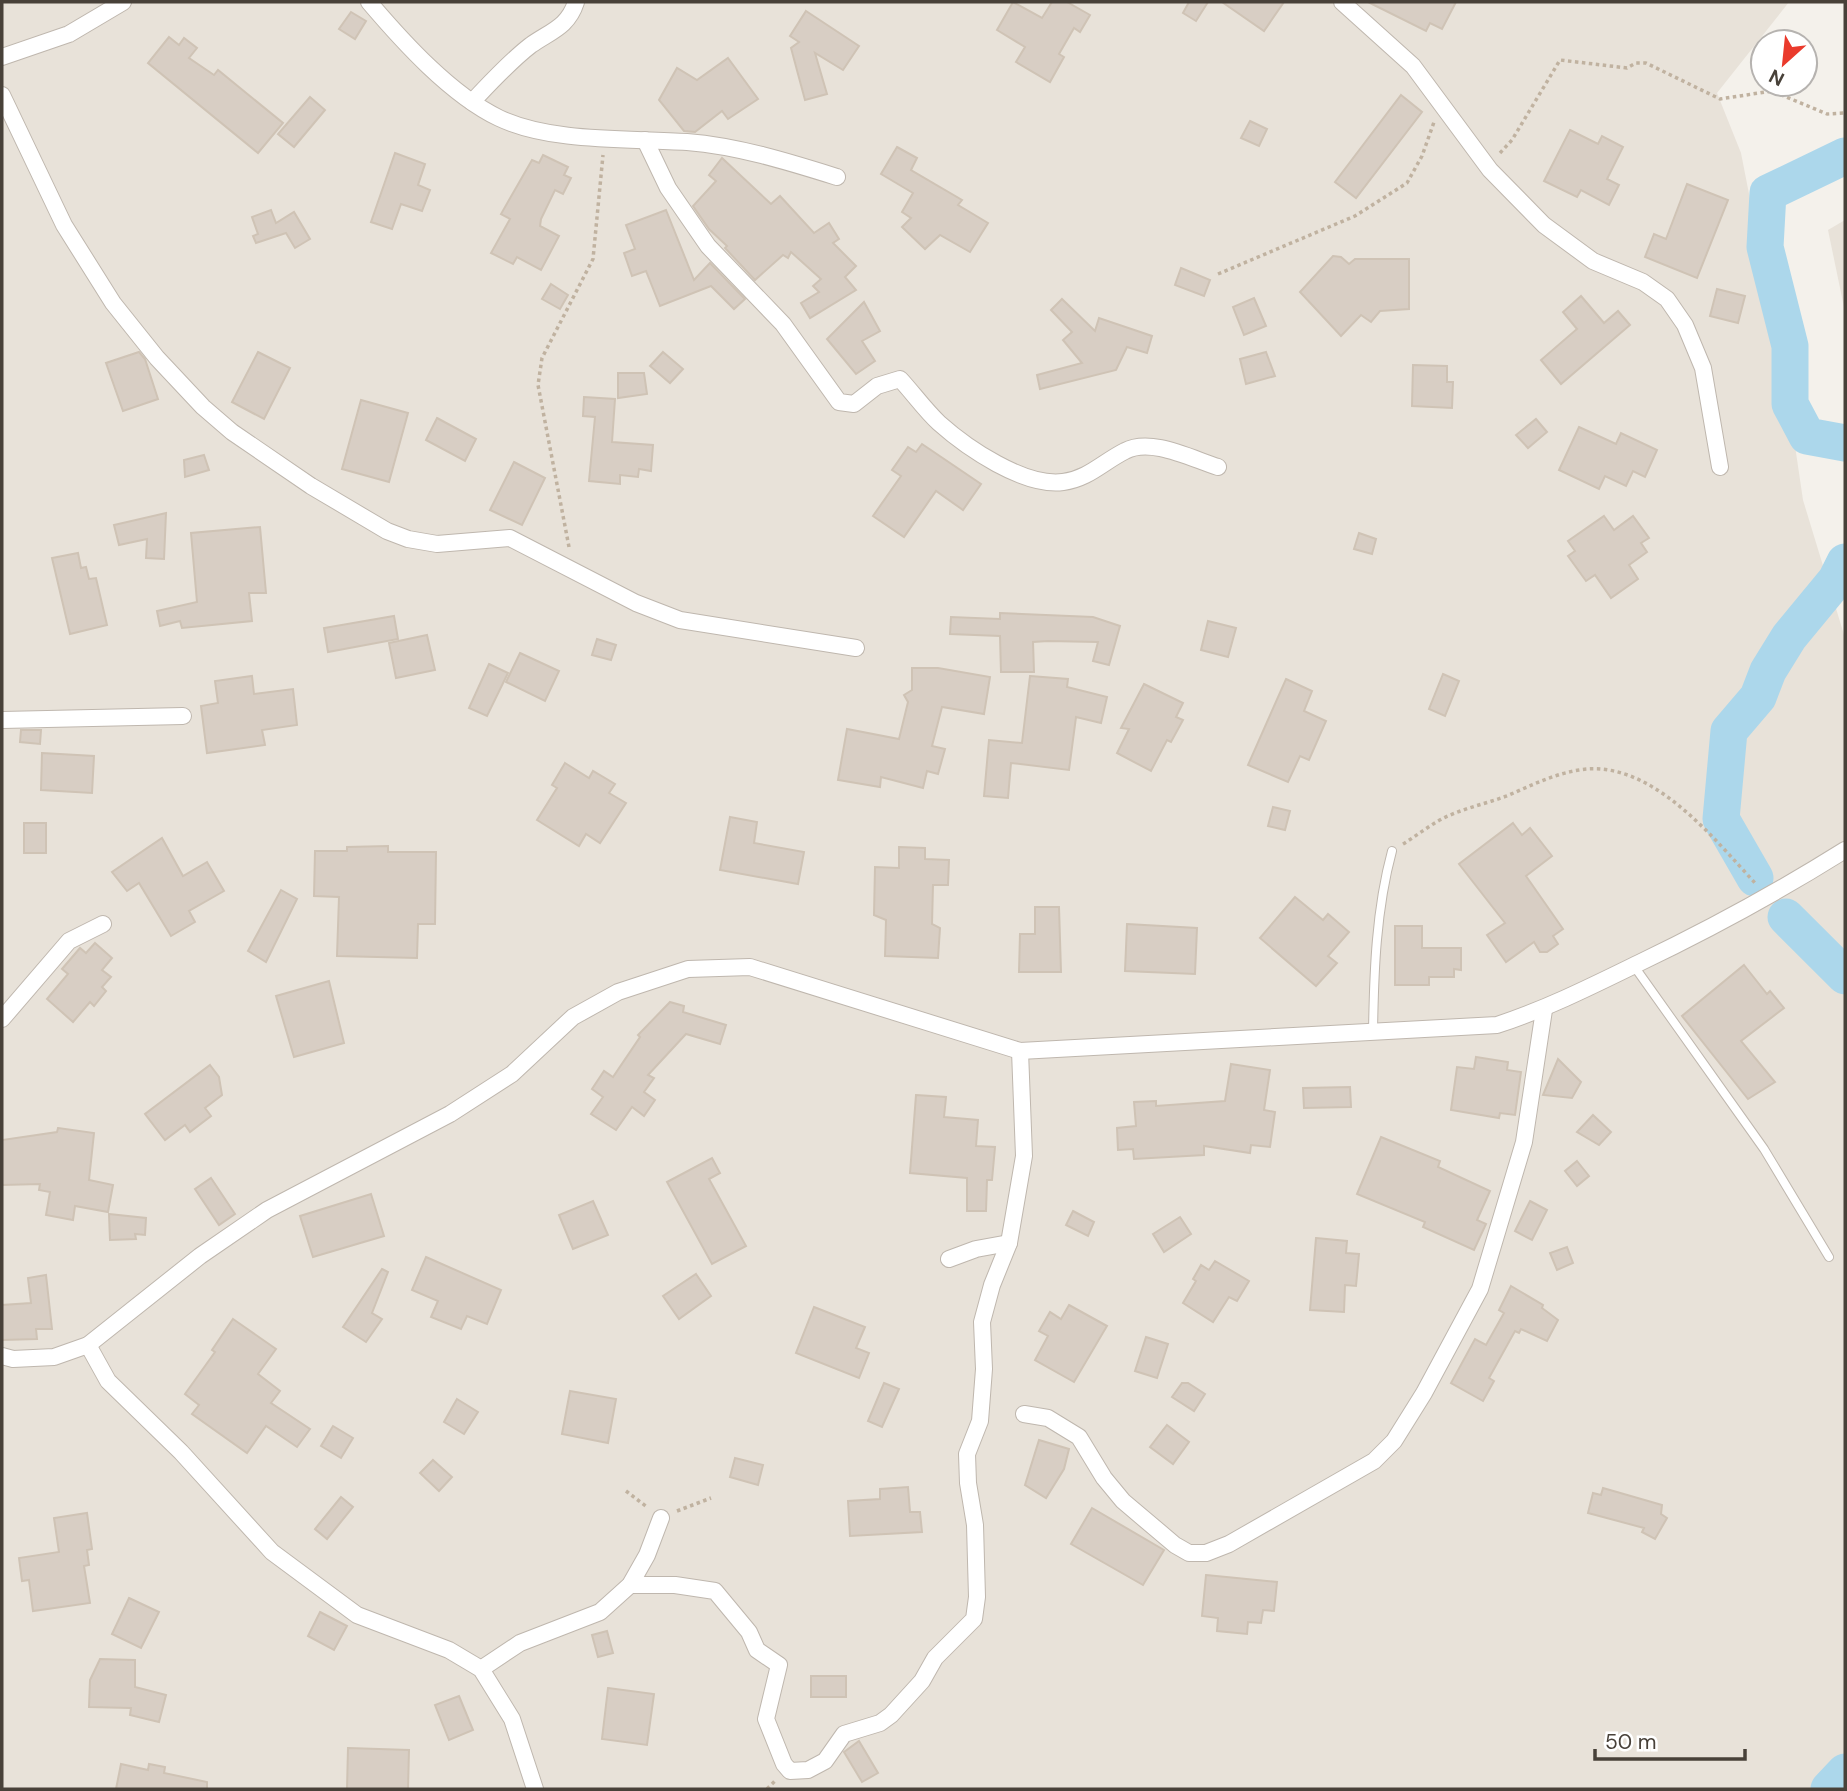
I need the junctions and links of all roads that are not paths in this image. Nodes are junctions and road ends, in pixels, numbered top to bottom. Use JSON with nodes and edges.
{"nodes":[{"id":1,"x":123,"y":2,"type":"edge"},
{"id":2,"x":369,"y":2,"type":"edge"},
{"id":3,"x":576,"y":2,"type":"edge"},
{"id":4,"x":1342,"y":2,"type":"edge"},
{"id":5,"x":2,"y":57,"type":"edge"},
{"id":6,"x":2,"y":95,"type":"edge"},
{"id":7,"x":472,"y":102,"type":"junction"},
{"id":8,"x":645,"y":141,"type":"junction"},
{"id":9,"x":837,"y":177,"type":"dead end"},
{"id":10,"x":1218,"y":467,"type":"dead end"},
{"id":11,"x":1720,"y":467,"type":"dead end"},
{"id":12,"x":856,"y":648,"type":"dead end"},
{"id":13,"x":183,"y":716,"type":"dead end"},
{"id":14,"x":2,"y":720,"type":"edge"},
{"id":15,"x":1845,"y":850,"type":"edge"},
{"id":16,"x":1392,"y":851,"type":"road end"},
{"id":17,"x":103,"y":924,"type":"dead end"},
{"id":18,"x":1634,"y":966,"type":"junction"},
{"id":19,"x":1544,"y":1010,"type":"junction"},
{"id":20,"x":2,"y":1019,"type":"edge"},
{"id":21,"x":1373,"y":1032,"type":"junction"},
{"id":22,"x":1020,"y":1051,"type":"junction"},
{"id":23,"x":1009,"y":1243,"type":"junction"},
{"id":24,"x":1829,"y":1257,"type":"dead end"},
{"id":25,"x":949,"y":1259,"type":"dead end"},
{"id":26,"x":89,"y":1345,"type":"junction"},
{"id":27,"x":2,"y":1356,"type":"edge"},
{"id":28,"x":1024,"y":1414,"type":"dead end"},
{"id":29,"x":661,"y":1518,"type":"road end"},
{"id":30,"x":630,"y":1585,"type":"junction"},
{"id":31,"x":481,"y":1669,"type":"junction"},
{"id":32,"x":535,"y":1789,"type":"edge"}],
"edges":[{"from":1,"to":5,"type":"street"},
{"from":2,"to":7,"type":"street"},
{"from":3,"to":7,"type":"street"},
{"from":4,"to":11,"type":"street"},
{"from":6,"to":12,"type":"street"},
{"from":7,"to":8,"type":"street"},
{"from":8,"to":9,"type":"street"},
{"from":8,"to":10,"type":"street"},
{"from":13,"to":14,"type":"street"},
{"from":15,"to":18,"type":"street"},
{"from":16,"to":21,"type":"lane"},
{"from":17,"to":20,"type":"street"},
{"from":18,"to":19,"type":"street"},
{"from":18,"to":24,"type":"lane"},
{"from":19,"to":21,"type":"street"},
{"from":19,"to":28,"type":"street"},
{"from":21,"to":22,"type":"street"},
{"from":22,"to":23,"type":"street"},
{"from":22,"to":26,"type":"street"},
{"from":23,"to":25,"type":"street"},
{"from":23,"to":30,"type":"street"},
{"from":26,"to":27,"type":"street"},
{"from":26,"to":31,"type":"street"},
{"from":29,"to":30,"type":"street"},
{"from":30,"to":31,"type":"street"},
{"from":31,"to":32,"type":"street"}]}
